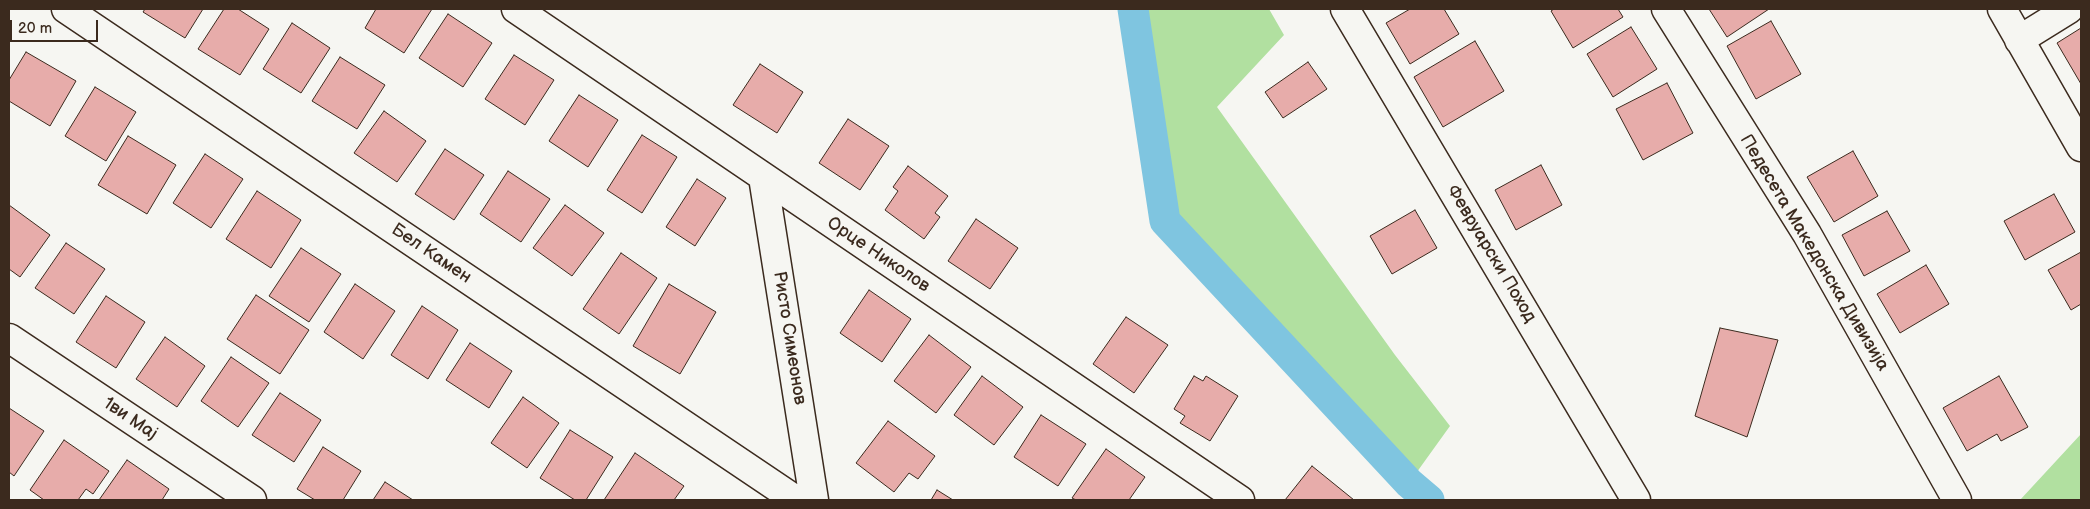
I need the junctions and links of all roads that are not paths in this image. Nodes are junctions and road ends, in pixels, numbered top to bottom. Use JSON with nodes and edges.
{"nodes":[{"id":1,"x":66,"y":9,"type":"edge"},
{"id":2,"x":516,"y":9,"type":"edge"},
{"id":3,"x":1345,"y":9,"type":"edge"},
{"id":4,"x":1666,"y":9,"type":"edge"},
{"id":5,"x":2002,"y":9,"type":"edge"},
{"id":6,"x":2069,"y":9,"type":"edge"},
{"id":7,"x":2019,"y":40,"type":"junction"},
{"id":8,"x":2081,"y":147,"type":"edge"},
{"id":9,"x":763,"y":177,"type":"junction"},
{"id":10,"x":9,"y":338,"type":"edge"},
{"id":11,"x":252,"y":500,"type":"edge"},
{"id":12,"x":796,"y":500,"type":"edge"},
{"id":13,"x":814,"y":500,"type":"edge"},
{"id":14,"x":1240,"y":500,"type":"edge"},
{"id":15,"x":1636,"y":500,"type":"edge"},
{"id":16,"x":1957,"y":500,"type":"edge"}],
"edges":[{"from":1,"to":12,"type":"street","name":"Бел Камен"},
{"from":2,"to":9,"type":"street","name":"Орце Николов"},
{"from":3,"to":15,"type":"street","name":"Февруарски Поход"},
{"from":4,"to":16,"type":"street","name":"Педесета Македонска Дивизија"},
{"from":5,"to":7,"type":"street"},
{"from":6,"to":7,"type":"street"},
{"from":7,"to":8,"type":"street"},
{"from":9,"to":13,"type":"street","name":"Ристо Симеонов"},
{"from":9,"to":14,"type":"street","name":"Орце Николов"},
{"from":10,"to":11,"type":"street","name":"1ви Мај"}]}
